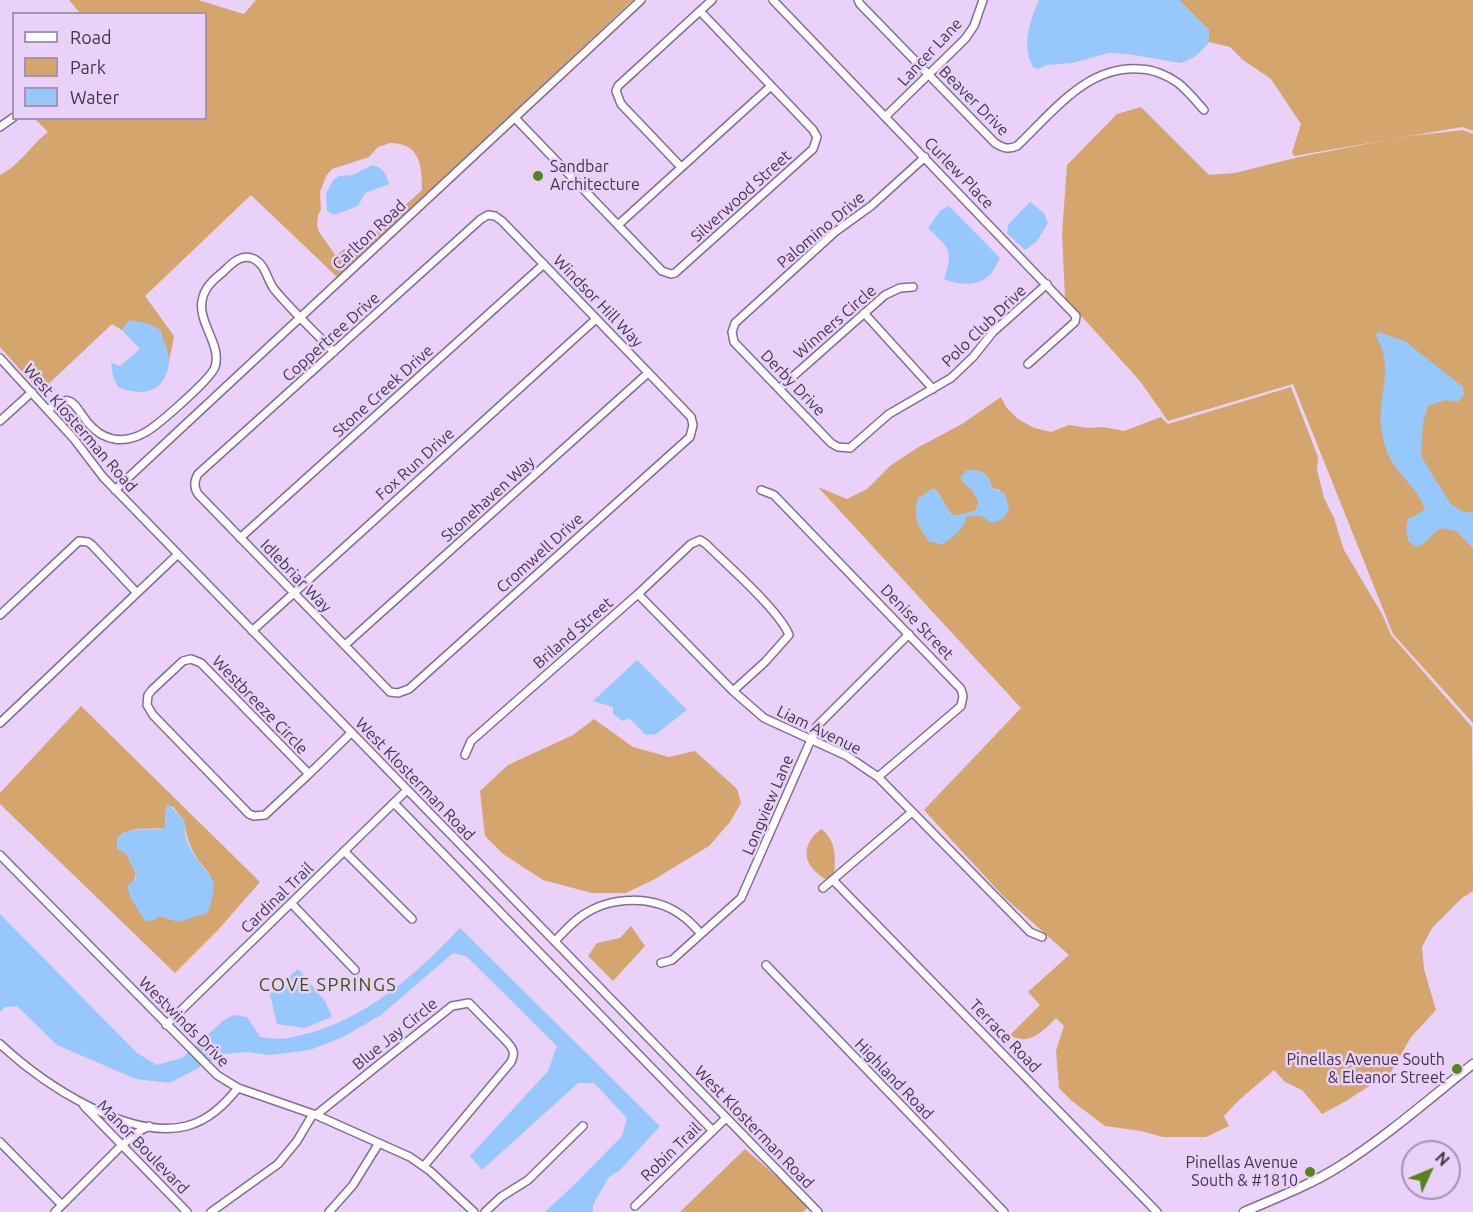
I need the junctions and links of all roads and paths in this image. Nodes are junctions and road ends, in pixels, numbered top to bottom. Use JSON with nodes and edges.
{"nodes":[{"id":1,"x":641,"y":0,"type":"edge"},
{"id":2,"x":712,"y":0,"type":"edge"},
{"id":3,"x":773,"y":0,"type":"edge"},
{"id":4,"x":858,"y":0,"type":"edge"},
{"id":5,"x":983,"y":0,"type":"edge"},
{"id":6,"x":700,"y":11,"type":"junction"},
{"id":7,"x":929,"y":75,"type":"junction"},
{"id":8,"x":771,"y":86,"type":"junction"},
{"id":9,"x":1204,"y":110,"type":"dead end"},
{"id":10,"x":886,"y":116,"type":"junction"},
{"id":11,"x":515,"y":118,"type":"junction"},
{"id":12,"x":925,"y":157,"type":"junction"},
{"id":13,"x":681,"y":167,"type":"junction"},
{"id":14,"x":481,"y":219,"type":"joint"},
{"id":15,"x":618,"y":225,"type":"junction"},
{"id":16,"x":544,"y":264,"type":"junction"},
{"id":17,"x":1047,"y":284,"type":"junction"},
{"id":18,"x":913,"y":287,"type":"dead end"},
{"id":19,"x":864,"y":313,"type":"junction"},
{"id":20,"x":301,"y":317,"type":"junction"},
{"id":21,"x":596,"y":319,"type":"junction"},
{"id":22,"x":735,"y":323,"type":"joint"},
{"id":23,"x":334,"y":352,"type":"junction"},
{"id":24,"x":0,"y":358,"type":"edge"},
{"id":25,"x":1028,"y":364,"type":"dead end"},
{"id":26,"x":648,"y":373,"type":"junction"},
{"id":27,"x":780,"y":388,"type":"junction"},
{"id":28,"x":933,"y":389,"type":"junction"},
{"id":29,"x":32,"y":392,"type":"junction"},
{"id":30,"x":48,"y":410,"type":"junction"},
{"id":31,"x":691,"y":417,"type":"joint"},
{"id":32,"x":0,"y":421,"type":"edge"},
{"id":33,"x":850,"y":448,"type":"joint"},
{"id":34,"x":198,"y":474,"type":"joint"},
{"id":35,"x":115,"y":490,"type":"junction"},
{"id":36,"x":760,"y":490,"type":"dead end"},
{"id":37,"x":240,"y":538,"type":"junction"},
{"id":38,"x":177,"y":555,"type":"junction"},
{"id":39,"x":293,"y":592,"type":"junction"},
{"id":40,"x":137,"y":593,"type":"junction"},
{"id":41,"x":638,"y":594,"type":"junction"},
{"id":42,"x":0,"y":615,"type":"edge"},
{"id":43,"x":252,"y":631,"type":"junction"},
{"id":44,"x":909,"y":634,"type":"junction"},
{"id":45,"x":345,"y":645,"type":"junction"},
{"id":46,"x":733,"y":691,"type":"junction"},
{"id":47,"x":390,"y":692,"type":"joint"},
{"id":48,"x":0,"y":723,"type":"edge"},
{"id":49,"x":351,"y":733,"type":"junction"},
{"id":50,"x":810,"y":740,"type":"junction"},
{"id":51,"x":465,"y":756,"type":"dead end"},
{"id":52,"x":309,"y":774,"type":"junction"},
{"id":53,"x":878,"y":777,"type":"junction"},
{"id":54,"x":407,"y":790,"type":"junction"},
{"id":55,"x":394,"y":803,"type":"junction"},
{"id":56,"x":912,"y":812,"type":"junction"},
{"id":57,"x":344,"y":851,"type":"junction"},
{"id":58,"x":0,"y":855,"type":"edge"},
{"id":59,"x":833,"y":880,"type":"junction"},
{"id":60,"x":823,"y":888,"type":"dead end"},
{"id":61,"x":291,"y":903,"type":"junction"},
{"id":62,"x":412,"y":919,"type":"dead end"},
{"id":63,"x":701,"y":934,"type":"junction"},
{"id":64,"x":1042,"y":937,"type":"dead end"},
{"id":65,"x":555,"y":941,"type":"junction"},
{"id":66,"x":661,"y":963,"type":"dead end"},
{"id":67,"x":766,"y":965,"type":"dead end"},
{"id":68,"x":355,"y":970,"type":"dead end"},
{"id":69,"x":166,"y":1025,"type":"junction"},
{"id":70,"x":0,"y":1044,"type":"edge"},
{"id":71,"x":1473,"y":1064,"type":"edge"},
{"id":72,"x":238,"y":1088,"type":"junction"},
{"id":73,"x":80,"y":1101,"type":"junction"},
{"id":74,"x":315,"y":1115,"type":"junction"},
{"id":75,"x":726,"y":1118,"type":"junction"},
{"id":76,"x":149,"y":1126,"type":"junction"},
{"id":77,"x":583,"y":1126,"type":"dead end"},
{"id":78,"x":713,"y":1131,"type":"junction"},
{"id":79,"x":0,"y":1142,"type":"edge"},
{"id":80,"x":379,"y":1143,"type":"junction"},
{"id":81,"x":122,"y":1145,"type":"junction"},
{"id":82,"x":424,"y":1166,"type":"junction"},
{"id":83,"x":62,"y":1205,"type":"junction"},
{"id":84,"x":634,"y":1206,"type":"dead end"},
{"id":85,"x":54,"y":1212,"type":"edge"},
{"id":86,"x":187,"y":1212,"type":"edge"},
{"id":87,"x":211,"y":1212,"type":"edge"},
{"id":88,"x":329,"y":1212,"type":"edge"},
{"id":89,"x":474,"y":1212,"type":"edge"},
{"id":90,"x":485,"y":1212,"type":"edge"},
{"id":91,"x":818,"y":1212,"type":"edge"},
{"id":92,"x":1004,"y":1212,"type":"edge"},
{"id":93,"x":1157,"y":1212,"type":"edge"},
{"id":94,"x":1244,"y":1212,"type":"edge"}],
"edges":[{"from":1,"to":11,"type":"street","name":"Carlton Road"},
{"from":2,"to":6,"type":"street"},
{"from":3,"to":10,"type":"street","name":"Curlew Place"},
{"from":4,"to":7,"type":"street","name":"Beaver Drive"},
{"from":5,"to":7,"type":"street","name":"Lancer Lane"},
{"from":6,"to":8,"type":"street"},
{"from":6,"to":13,"type":"street"},
{"from":7,"to":9,"type":"street","name":"Beaver Drive"},
{"from":7,"to":10,"type":"street","name":"Lancer Lane"},
{"from":8,"to":13,"type":"street"},
{"from":8,"to":15,"type":"street","name":"Silverwood Street"},
{"from":10,"to":12,"type":"street","name":"Curlew Place"},
{"from":11,"to":15,"type":"street"},
{"from":11,"to":20,"type":"street","name":"Carlton Road"},
{"from":12,"to":17,"type":"street","name":"Curlew Place"},
{"from":12,"to":22,"type":"street","name":"Palomino Drive"},
{"from":13,"to":15,"type":"street"},
{"from":14,"to":16,"type":"street","name":"Windsor Hill Way"},
{"from":14,"to":23,"type":"street","name":"Coppertree Drive"},
{"from":16,"to":21,"type":"street","name":"Windsor Hill Way"},
{"from":16,"to":37,"type":"street","name":"Stone Creek Drive"},
{"from":17,"to":25,"type":"street","name":"Curlew Place"},
{"from":17,"to":28,"type":"street","name":"Polo Club Drive"},
{"from":18,"to":19,"type":"street","name":"Winners Circle"},
{"from":19,"to":27,"type":"street","name":"Winners Circle"},
{"from":19,"to":28,"type":"street"},
{"from":20,"to":23,"type":"street"},
{"from":20,"to":30,"type":"street"},
{"from":20,"to":35,"type":"street","name":"Carlton Road"},
{"from":21,"to":26,"type":"street","name":"Windsor Hill Way"},
{"from":21,"to":39,"type":"street","name":"Fox Run Drive"},
{"from":22,"to":27,"type":"street","name":"Derby Drive"},
{"from":23,"to":34,"type":"street","name":"Coppertree Drive"},
{"from":24,"to":29,"type":"street","name":"West Klosterman Road"},
{"from":26,"to":31,"type":"street","name":"Windsor Hill Way"},
{"from":26,"to":45,"type":"street","name":"Stonehaven Way"},
{"from":27,"to":33,"type":"street","name":"Derby Drive"},
{"from":28,"to":33,"type":"street","name":"Polo Club Drive"},
{"from":29,"to":30,"type":"street","name":"West Klosterman Road"},
{"from":29,"to":32,"type":"street"},
{"from":30,"to":35,"type":"street","name":"West Klosterman Road"},
{"from":31,"to":47,"type":"street","name":"Cromwell Drive"},
{"from":34,"to":37,"type":"street","name":"Idlebriar Way"},
{"from":35,"to":38,"type":"street","name":"West Klosterman Road"},
{"from":36,"to":44,"type":"street","name":"Denise Street"},
{"from":37,"to":39,"type":"street","name":"Idlebriar Way"},
{"from":38,"to":40,"type":"street"},
{"from":38,"to":43,"type":"street","name":"West Klosterman Road"},
{"from":39,"to":43,"type":"street","name":"Fox Run Drive"},
{"from":39,"to":45,"type":"street","name":"Idlebriar Way"},
{"from":40,"to":42,"type":"street"},
{"from":40,"to":48,"type":"street"},
{"from":41,"to":46,"type":"street","name":"Liam Avenue"},
{"from":41,"to":46,"type":"street","name":"Briland Street"},
{"from":41,"to":51,"type":"street","name":"Briland Street"},
{"from":43,"to":49,"type":"street","name":"West Klosterman Road"},
{"from":44,"to":50,"type":"street","name":"Longview Lane"},
{"from":44,"to":53,"type":"street","name":"Denise Street"},
{"from":45,"to":47,"type":"street","name":"Idlebriar Way"},
{"from":46,"to":50,"type":"street","name":"Liam Avenue"},
{"from":49,"to":52,"type":"street"},
{"from":49,"to":54,"type":"street","name":"West Klosterman Road"},
{"from":50,"to":53,"type":"street","name":"Liam Avenue"},
{"from":50,"to":63,"type":"street","name":"Longview Lane"},
{"from":52,"to":52,"type":"street","name":"Westbreeze Circle"},
{"from":53,"to":56,"type":"street","name":"Liam Avenue"},
{"from":54,"to":55,"type":"street","name":"Cardinal Trail"},
{"from":54,"to":65,"type":"street","name":"West Klosterman Road"},
{"from":55,"to":57,"type":"street","name":"Cardinal Trail"},
{"from":55,"to":78,"type":"street"},
{"from":56,"to":59,"type":"street"},
{"from":56,"to":64,"type":"street","name":"Liam Avenue"},
{"from":57,"to":61,"type":"street","name":"Cardinal Trail"},
{"from":57,"to":62,"type":"street"},
{"from":58,"to":69,"type":"street","name":"Westwinds Drive"},
{"from":59,"to":60,"type":"street"},
{"from":59,"to":93,"type":"street","name":"Terrace Road"},
{"from":61,"to":68,"type":"street"},
{"from":61,"to":69,"type":"street","name":"Cardinal Trail"},
{"from":63,"to":65,"type":"street"},
{"from":63,"to":66,"type":"street","name":"Longview Lane"},
{"from":65,"to":75,"type":"street","name":"West Klosterman Road"},
{"from":67,"to":92,"type":"street","name":"Highland Road"},
{"from":69,"to":72,"type":"street","name":"Westwinds Drive"},
{"from":70,"to":73,"type":"street"},
{"from":71,"to":94,"type":"main road"},
{"from":72,"to":74,"type":"street","name":"Westwinds Drive"},
{"from":72,"to":76,"type":"street"},
{"from":73,"to":76,"type":"street"},
{"from":73,"to":81,"type":"street","name":"Manor Boulevard"},
{"from":74,"to":80,"type":"street","name":"Westwinds Drive"},
{"from":74,"to":82,"type":"street","name":"Blue Jay Circle"},
{"from":74,"to":87,"type":"street"},
{"from":75,"to":78,"type":"street","name":"Robin Trail"},
{"from":75,"to":91,"type":"street","name":"West Klosterman Road"},
{"from":76,"to":81,"type":"street"},
{"from":77,"to":90,"type":"street"},
{"from":78,"to":84,"type":"street","name":"Robin Trail"},
{"from":79,"to":83,"type":"street"},
{"from":80,"to":82,"type":"street","name":"Westwinds Drive"},
{"from":80,"to":88,"type":"street"},
{"from":81,"to":83,"type":"street"},
{"from":81,"to":86,"type":"street","name":"Manor Boulevard"},
{"from":82,"to":89,"type":"street","name":"Westwinds Drive"},
{"from":83,"to":85,"type":"street"}]}
